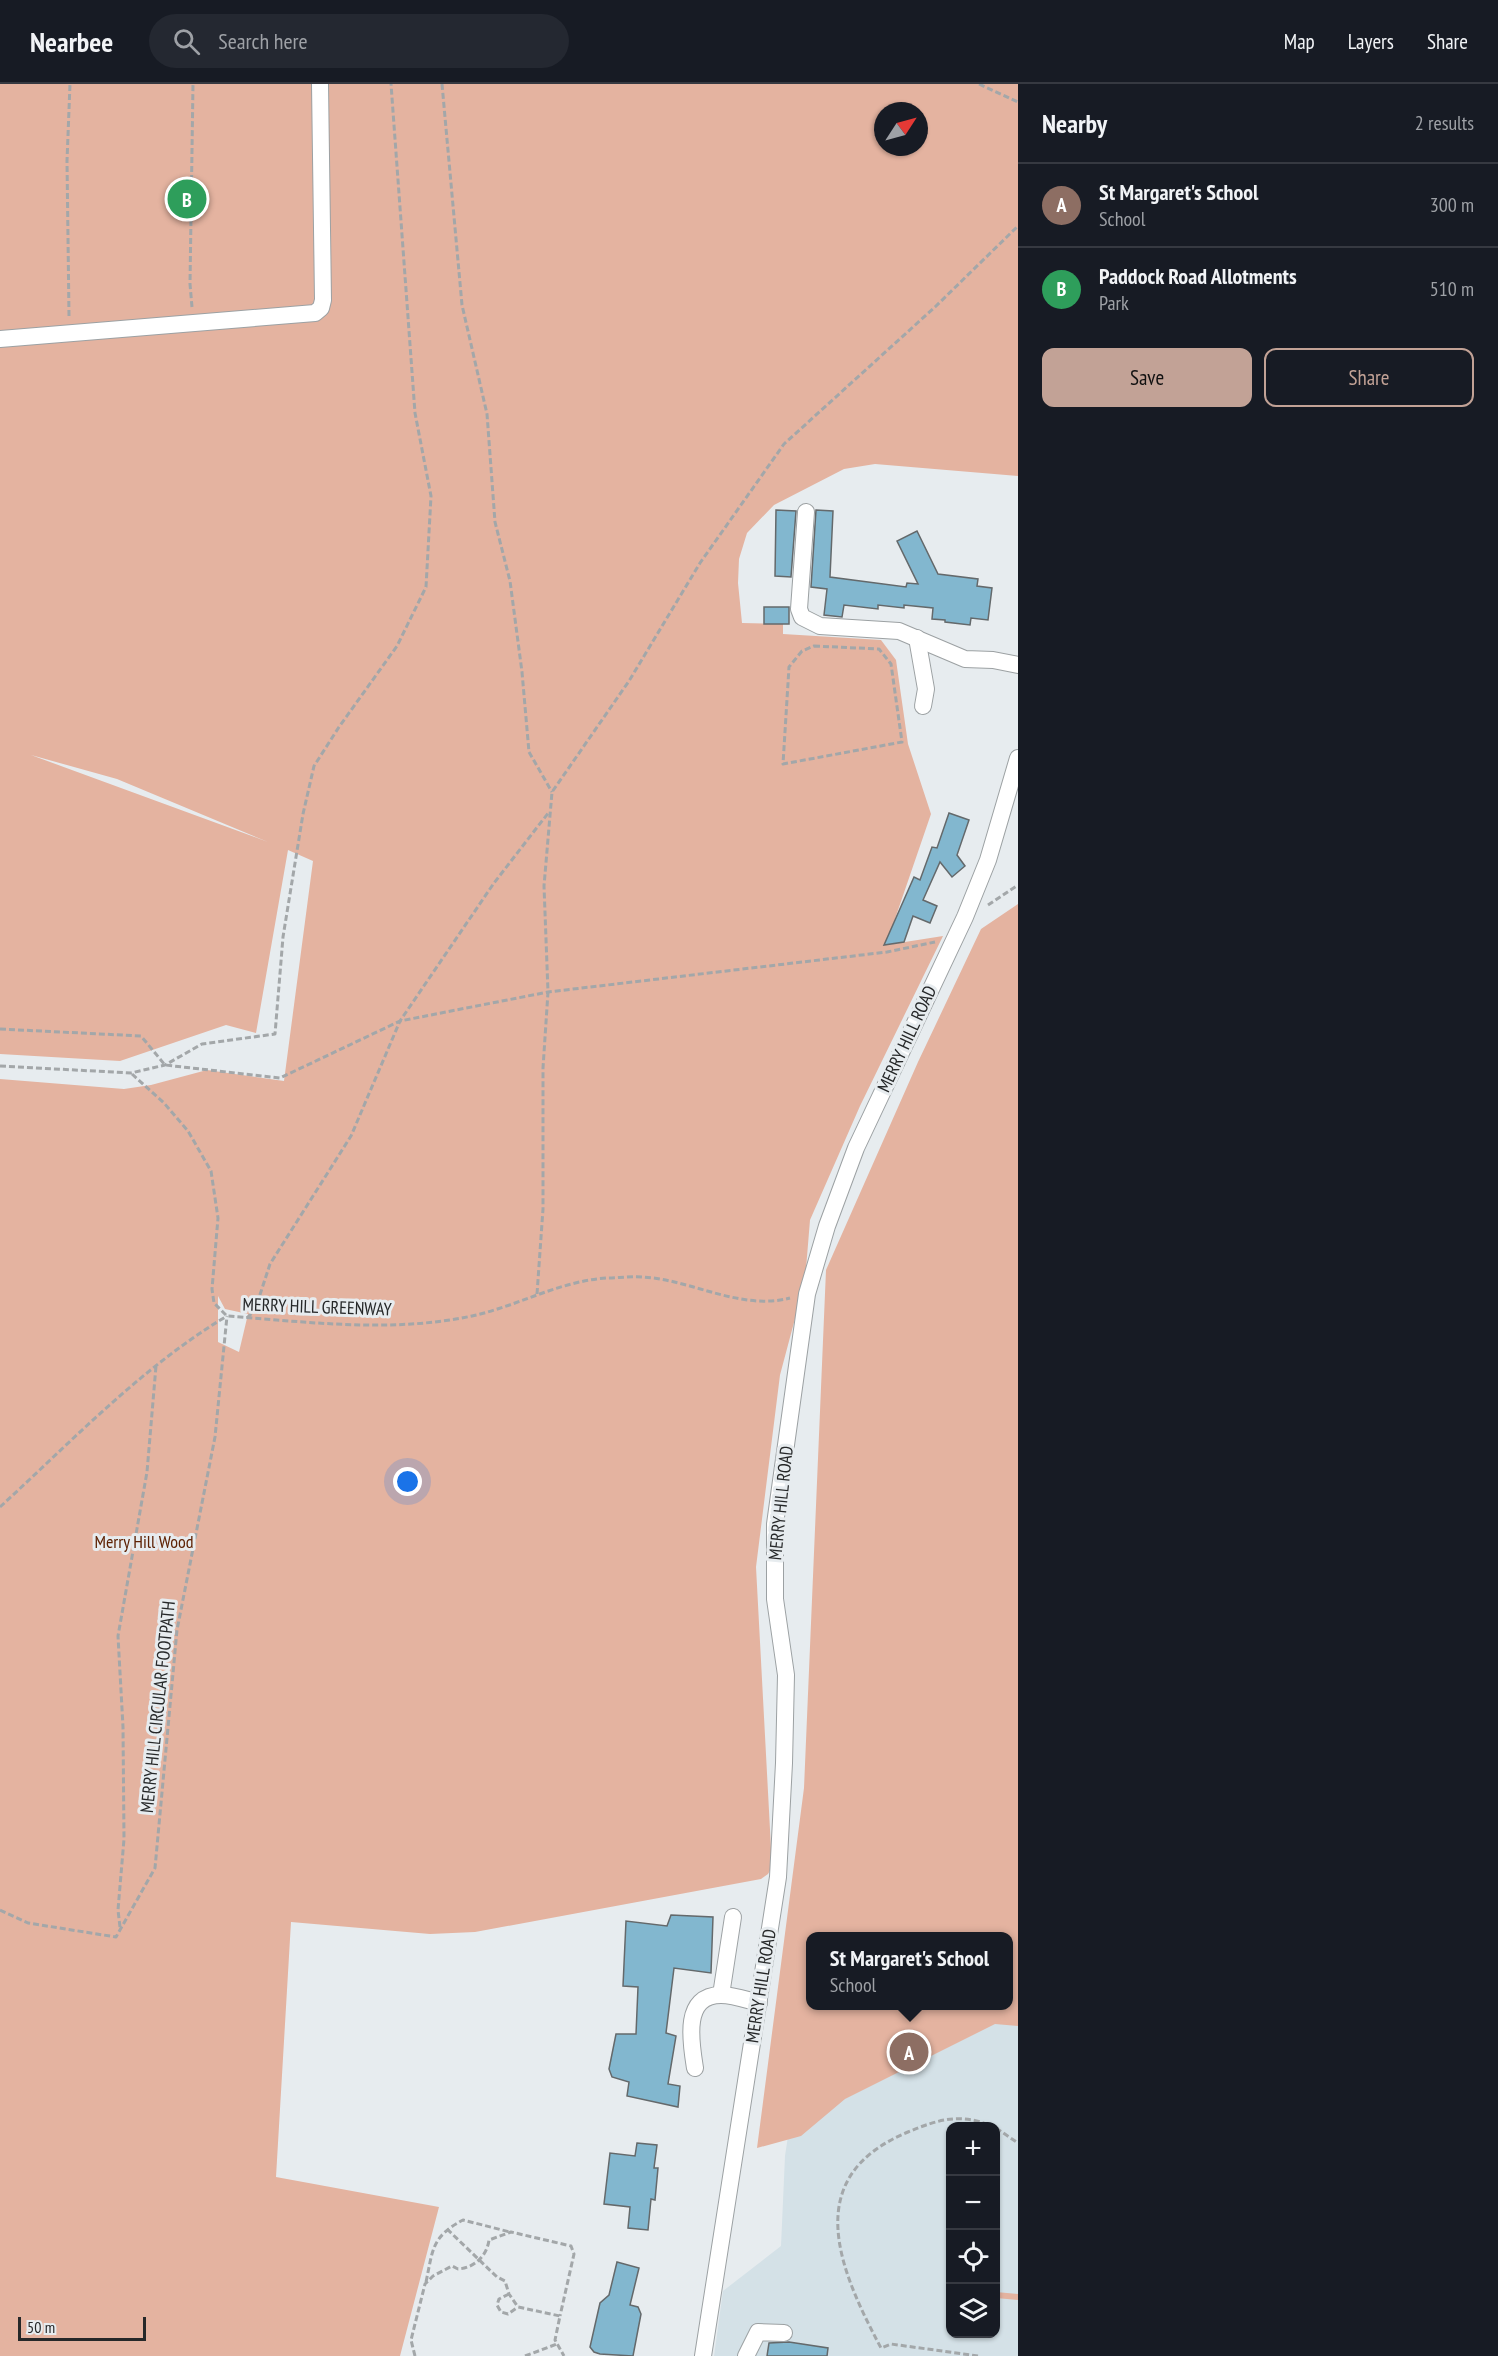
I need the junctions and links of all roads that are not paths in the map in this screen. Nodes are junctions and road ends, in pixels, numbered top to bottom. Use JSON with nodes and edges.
{"nodes":[{"id":1,"x":320,"y":84,"type":"edge"},
{"id":2,"x":0,"y":339,"type":"edge"},
{"id":3,"x":806,"y":512,"type":"dead end"},
{"id":4,"x":918,"y":638,"type":"junction"},
{"id":5,"x":1018,"y":665,"type":"edge"},
{"id":6,"x":923,"y":706,"type":"dead end"},
{"id":7,"x":1018,"y":758,"type":"edge"},
{"id":8,"x":733,"y":1917,"type":"dead end"},
{"id":9,"x":722,"y":1995,"type":"junction"},
{"id":10,"x":759,"y":2003,"type":"junction"},
{"id":11,"x":695,"y":2068,"type":"dead end"},
{"id":12,"x":784,"y":2333,"type":"dead end"},
{"id":13,"x":704,"y":2356,"type":"edge"},
{"id":14,"x":746,"y":2356,"type":"edge"}],
"edges":[{"from":1,"to":2,"type":"street"},
{"from":3,"to":4,"type":"street"},
{"from":4,"to":5,"type":"street"},
{"from":4,"to":6,"type":"street"},
{"from":7,"to":10,"type":"street","name":"MERRY HILL ROAD"},
{"from":8,"to":9,"type":"street"},
{"from":9,"to":10,"type":"street"},
{"from":9,"to":11,"type":"street"},
{"from":10,"to":13,"type":"street","name":"MERRY HILL ROAD"},
{"from":12,"to":14,"type":"street"}]}
